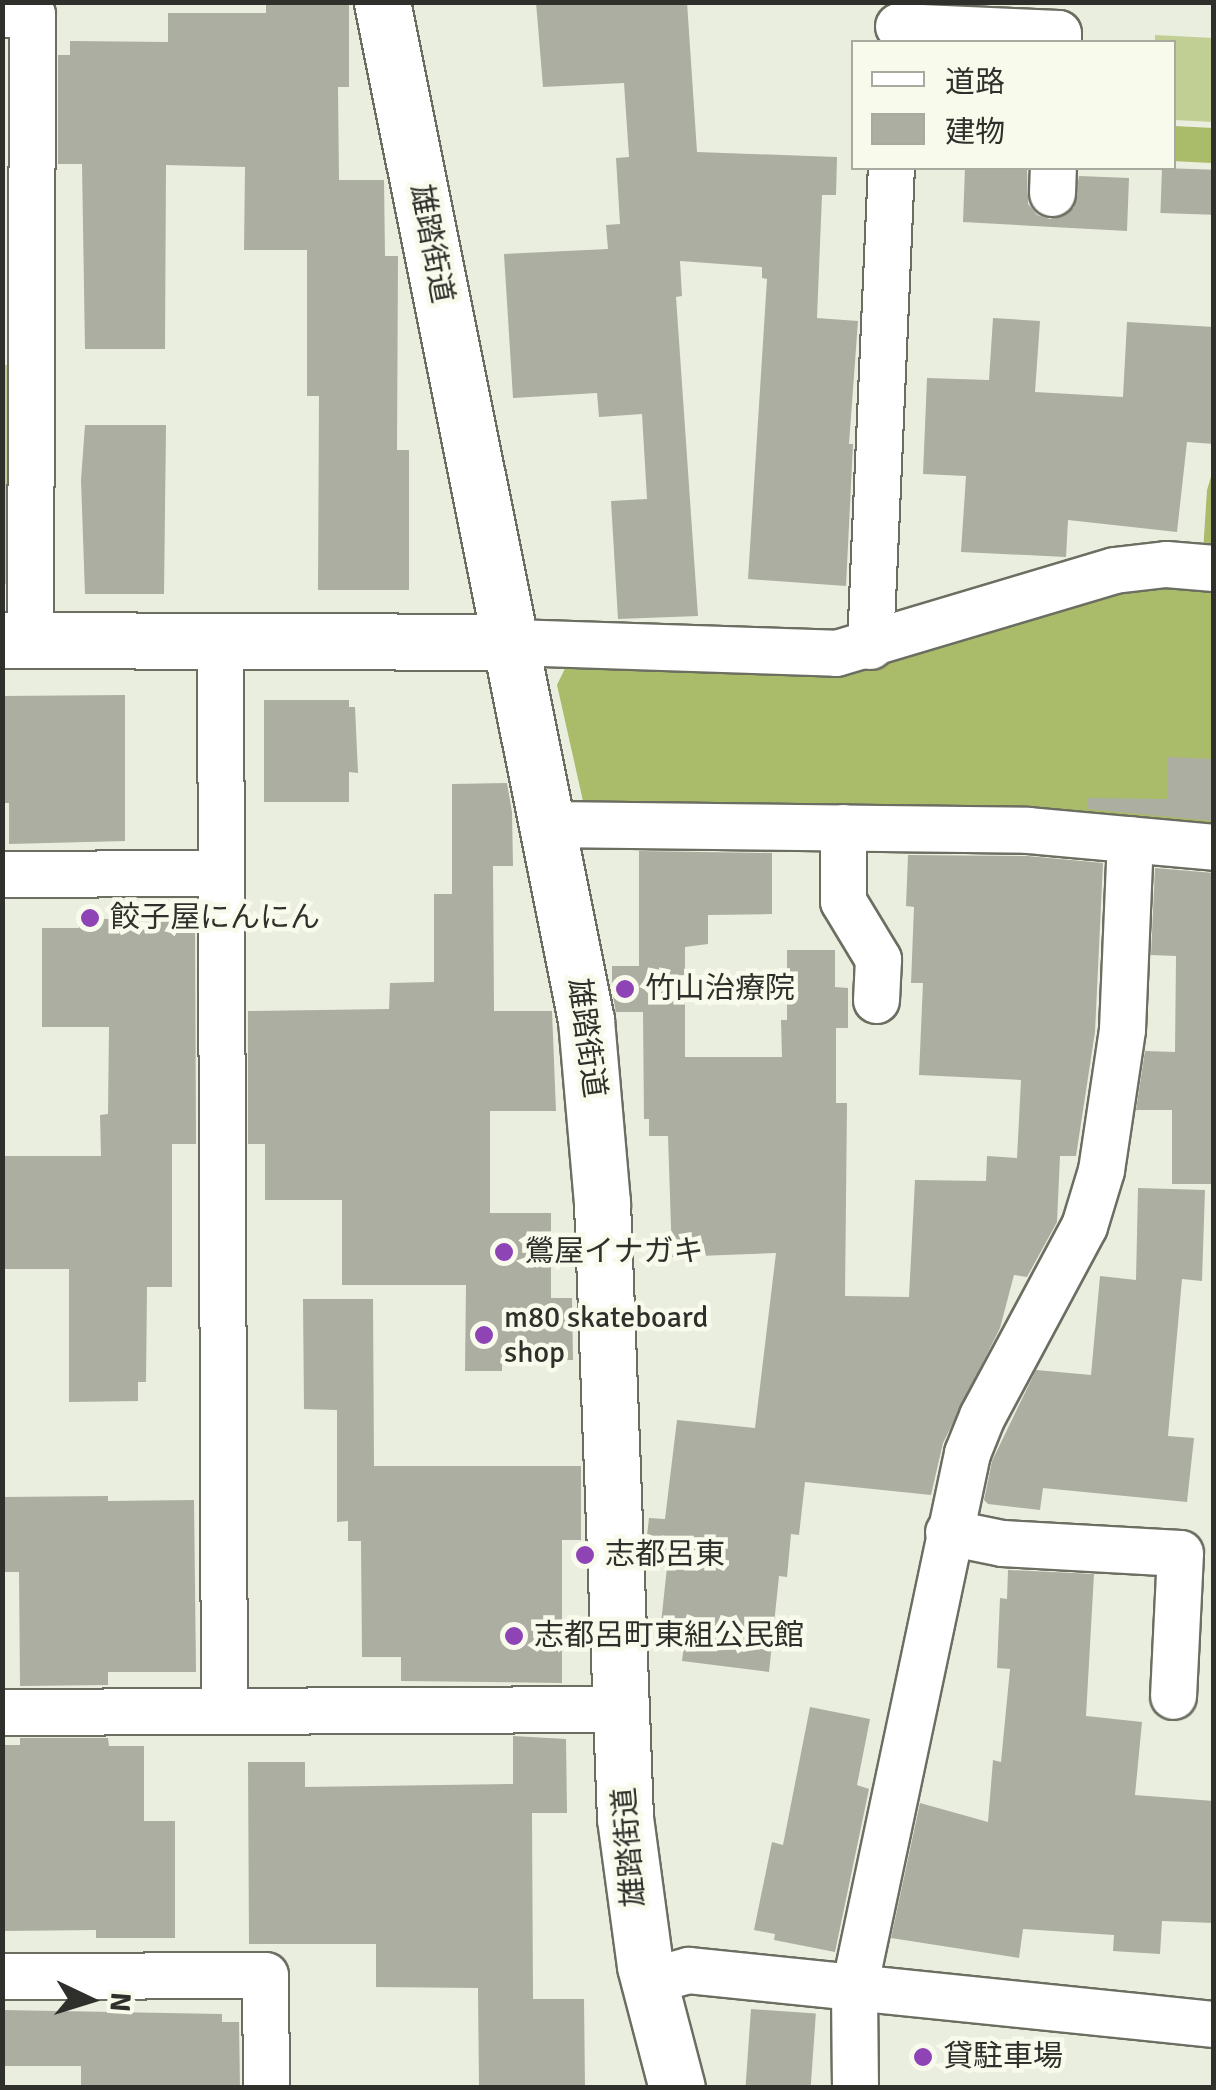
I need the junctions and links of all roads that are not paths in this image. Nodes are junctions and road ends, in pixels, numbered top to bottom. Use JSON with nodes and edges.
{"nodes":[{"id":1,"x":382,"y":2,"type":"edge"},
{"id":2,"x":25,"y":10,"type":"edge"},
{"id":3,"x":898,"y":24,"type":"edge"},
{"id":4,"x":1058,"y":40,"type":"edge"},
{"id":5,"x":891,"y":170,"type":"edge"},
{"id":6,"x":1214,"y":568,"type":"edge"},
{"id":7,"x":16,"y":640,"type":"edge"},
{"id":8,"x":220,"y":641,"type":"junction"},
{"id":9,"x":512,"y":642,"type":"junction"},
{"id":10,"x":870,"y":646,"type":"junction"},
{"id":11,"x":548,"y":824,"type":"junction"},
{"id":12,"x":843,"y":828,"type":"junction"},
{"id":13,"x":1130,"y":839,"type":"junction"},
{"id":14,"x":1214,"y":846,"type":"edge"},
{"id":15,"x":220,"y":873,"type":"junction"},
{"id":16,"x":2,"y":874,"type":"edge"},
{"id":17,"x":876,"y":1000,"type":"dead end"},
{"id":18,"x":948,"y":1532,"type":"junction"},
{"id":19,"x":1174,"y":1696,"type":"dead end"},
{"id":20,"x":621,"y":1709,"type":"junction"},
{"id":21,"x":224,"y":1711,"type":"junction"},
{"id":22,"x":2,"y":1712,"type":"edge"},
{"id":23,"x":2,"y":1976,"type":"edge"},
{"id":24,"x":649,"y":1981,"type":"junction"},
{"id":25,"x":854,"y":1988,"type":"junction"},
{"id":26,"x":1214,"y":2024,"type":"edge"},
{"id":27,"x":266,"y":2088,"type":"edge"},
{"id":28,"x":677,"y":2088,"type":"edge"},
{"id":29,"x":855,"y":2088,"type":"edge"}],
"edges":[{"from":1,"to":9,"type":"street","name":"雄踏街道"},
{"from":2,"to":7,"type":"street"},
{"from":3,"to":4,"type":"street"},
{"from":5,"to":10,"type":"street"},
{"from":6,"to":10,"type":"street"},
{"from":7,"to":8,"type":"street"},
{"from":8,"to":9,"type":"street"},
{"from":8,"to":15,"type":"street"},
{"from":9,"to":10,"type":"street"},
{"from":9,"to":11,"type":"street","name":"雄踏街道"},
{"from":11,"to":12,"type":"street"},
{"from":11,"to":20,"type":"street","name":"雄踏街道"},
{"from":12,"to":13,"type":"street"},
{"from":12,"to":17,"type":"street"},
{"from":13,"to":14,"type":"street"},
{"from":13,"to":18,"type":"street"},
{"from":15,"to":16,"type":"street"},
{"from":15,"to":21,"type":"street"},
{"from":18,"to":19,"type":"street"},
{"from":18,"to":25,"type":"street"},
{"from":20,"to":21,"type":"street"},
{"from":20,"to":24,"type":"street","name":"雄踏街道"},
{"from":21,"to":22,"type":"street"},
{"from":23,"to":27,"type":"street"},
{"from":24,"to":25,"type":"street"},
{"from":24,"to":28,"type":"street","name":"雄踏街道"},
{"from":25,"to":26,"type":"street"},
{"from":25,"to":29,"type":"street"}]}
